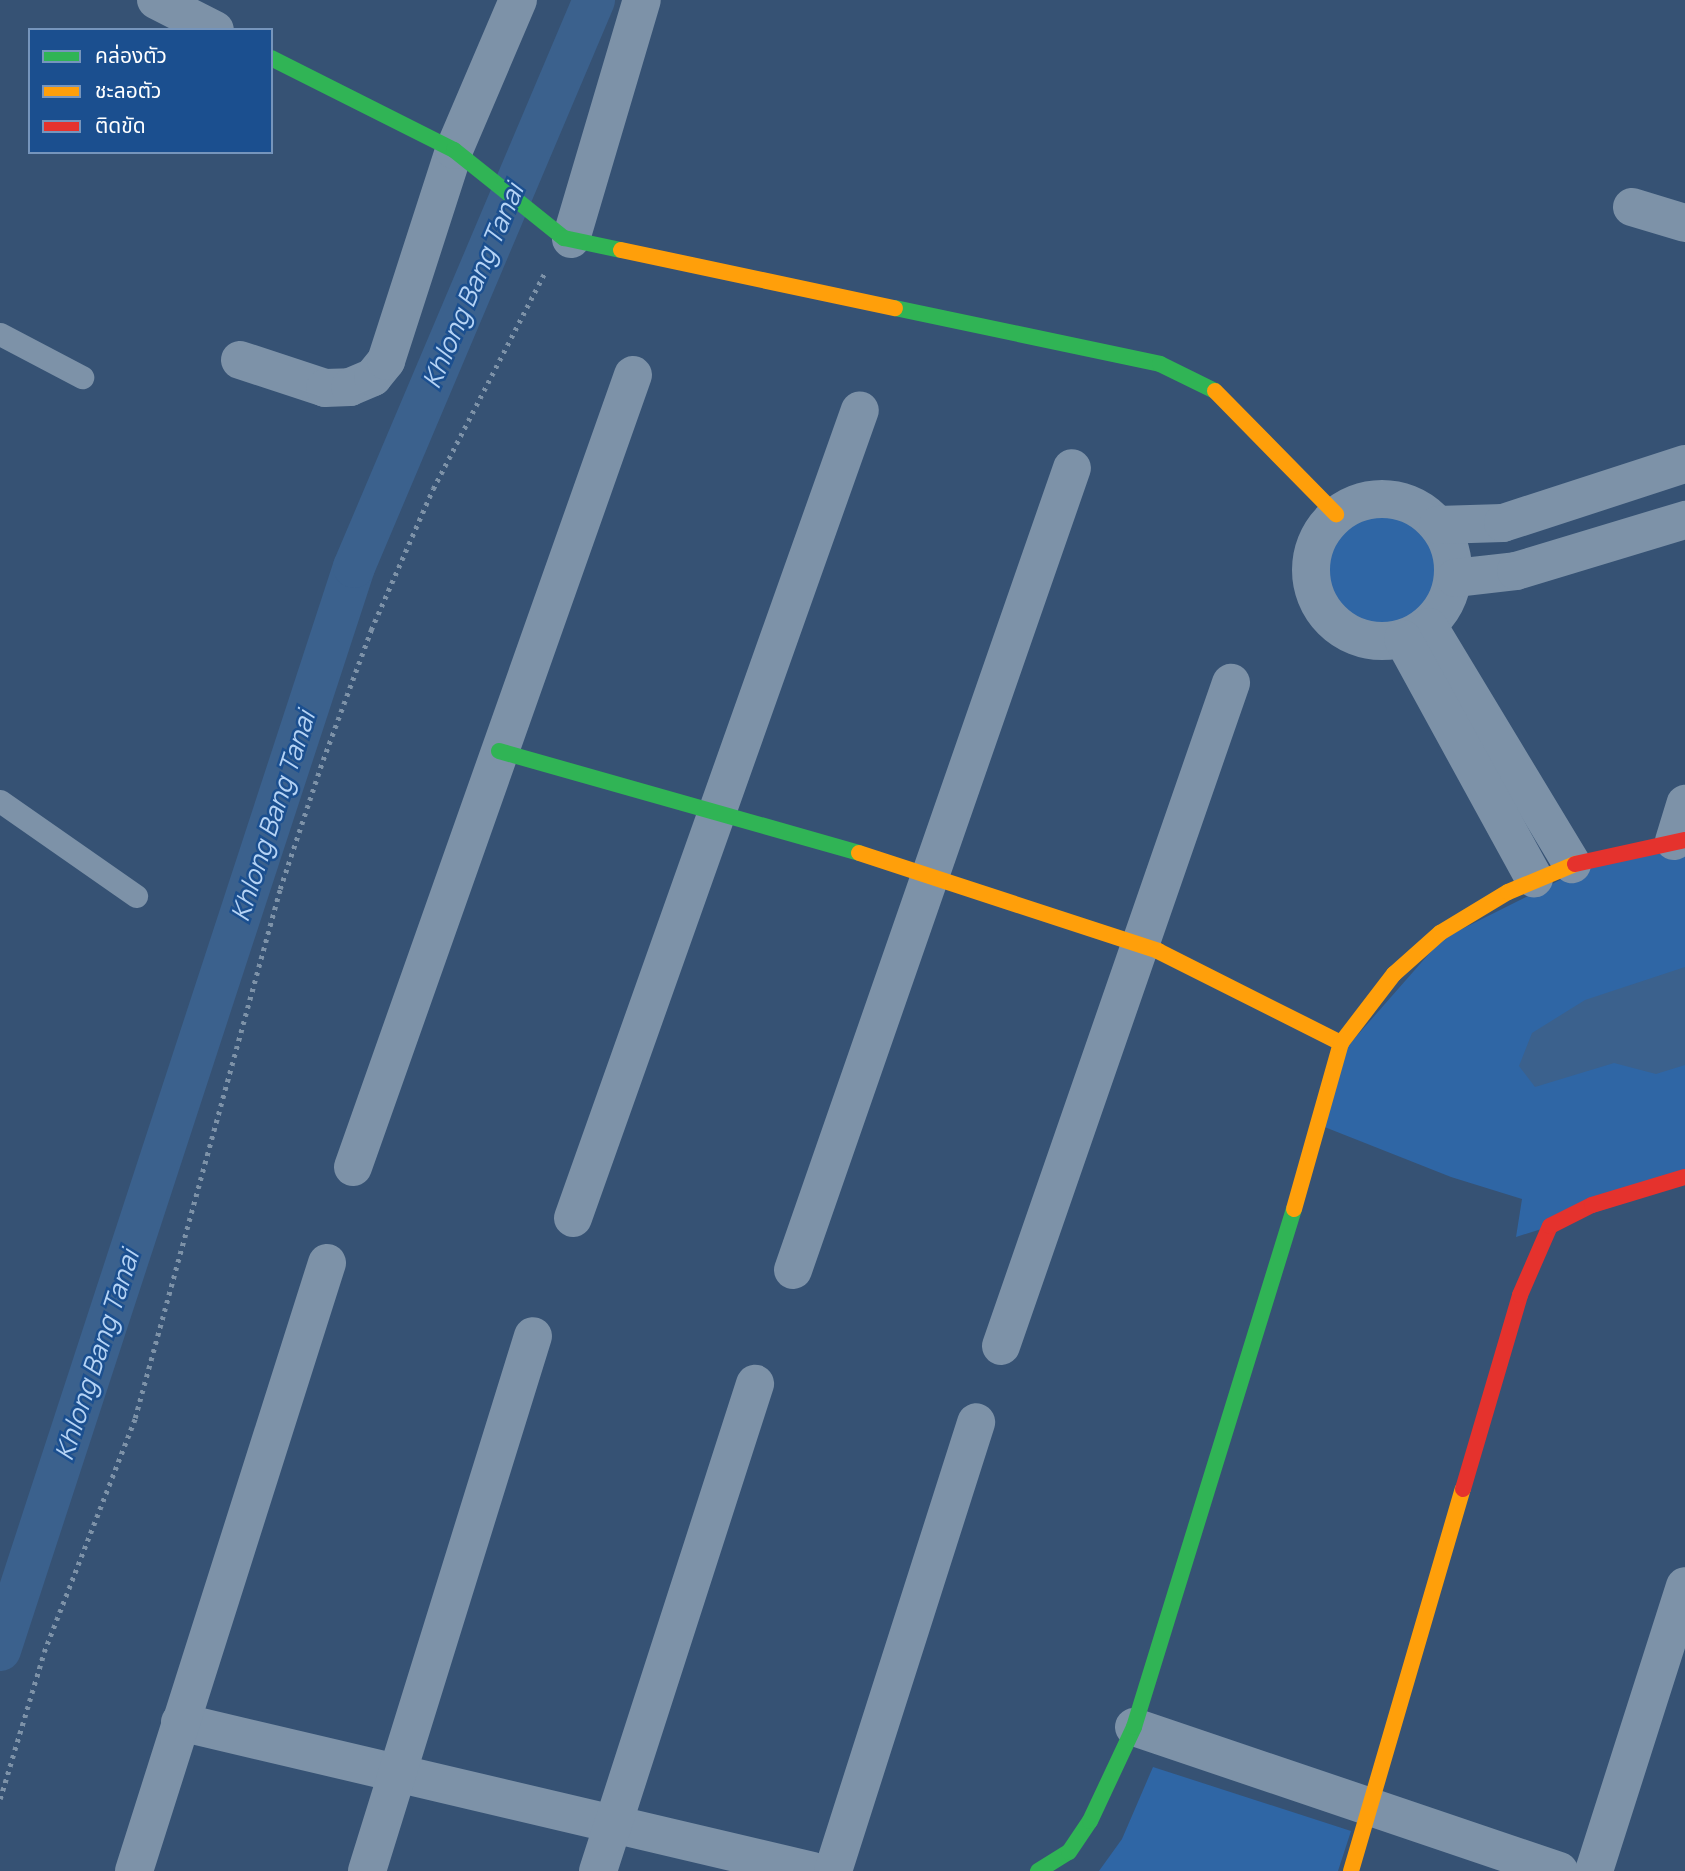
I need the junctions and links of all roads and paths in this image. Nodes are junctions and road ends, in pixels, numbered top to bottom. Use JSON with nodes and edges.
{"nodes":[{"id":1,"x":156,"y":0,"type":"edge"},
{"id":2,"x":518,"y":0,"type":"edge"},
{"id":3,"x":642,"y":0,"type":"edge"},
{"id":4,"x":211,"y":28,"type":"edge"},
{"id":5,"x":273,"y":59,"type":"edge"},
{"id":6,"x":464,"y":158,"type":"junction"},
{"id":7,"x":1632,"y":207,"type":"dead end"},
{"id":8,"x":1685,"y":223,"type":"edge"},
{"id":9,"x":560,"y":233,"type":"junction"},
{"id":10,"x":0,"y":334,"type":"edge"},
{"id":11,"x":240,"y":360,"type":"dead end"},
{"id":12,"x":633,"y":374,"type":"dead end"},
{"id":13,"x":82,"y":377,"type":"dead end"},
{"id":14,"x":860,"y":410,"type":"dead end"},
{"id":15,"x":1685,"y":464,"type":"edge"},
{"id":16,"x":1072,"y":468,"type":"dead end"},
{"id":17,"x":1591,"y":494,"type":"junction"},
{"id":18,"x":1336,"y":514,"type":"junction"},
{"id":19,"x":1685,"y":520,"type":"edge"},
{"id":20,"x":1438,"y":525,"type":"junction"},
{"id":21,"x":1609,"y":542,"type":"junction"},
{"id":22,"x":1455,"y":578,"type":"junction"},
{"id":23,"x":1416,"y":633,"type":"junction"},
{"id":24,"x":1231,"y":683,"type":"dead end"},
{"id":25,"x":499,"y":751,"type":"junction"},
{"id":26,"x":0,"y":801,"type":"edge"},
{"id":27,"x":1685,"y":804,"type":"edge"},
{"id":28,"x":720,"y":813,"type":"junction"},
{"id":29,"x":1679,"y":841,"type":"edge"},
{"id":30,"x":1572,"y":864,"type":"junction"},
{"id":31,"x":933,"y":874,"type":"junction"},
{"id":32,"x":1534,"y":878,"type":"junction"},
{"id":33,"x":136,"y":896,"type":"dead end"},
{"id":34,"x":1141,"y":946,"type":"junction"},
{"id":35,"x":1340,"y":1043,"type":"junction"},
{"id":36,"x":353,"y":1167,"type":"dead end"},
{"id":37,"x":1685,"y":1177,"type":"edge"},
{"id":38,"x":573,"y":1217,"type":"dead end"},
{"id":39,"x":327,"y":1263,"type":"dead end"},
{"id":40,"x":793,"y":1270,"type":"dead end"},
{"id":41,"x":533,"y":1336,"type":"dead end"},
{"id":42,"x":1001,"y":1346,"type":"dead end"},
{"id":43,"x":755,"y":1384,"type":"dead end"},
{"id":44,"x":976,"y":1422,"type":"dead end"},
{"id":45,"x":1685,"y":1586,"type":"edge"},
{"id":46,"x":180,"y":1722,"type":"junction"},
{"id":47,"x":1134,"y":1727,"type":"junction"},
{"id":48,"x":396,"y":1773,"type":"junction"},
{"id":49,"x":0,"y":1800,"type":"edge"},
{"id":50,"x":1371,"y":1807,"type":"junction"},
{"id":51,"x":613,"y":1824,"type":"junction"},
{"id":52,"x":134,"y":1871,"type":"edge"},
{"id":53,"x":366,"y":1871,"type":"edge"},
{"id":54,"x":598,"y":1871,"type":"edge"},
{"id":55,"x":813,"y":1871,"type":"edge"},
{"id":56,"x":834,"y":1871,"type":"edge"},
{"id":57,"x":1038,"y":1871,"type":"edge"},
{"id":58,"x":1351,"y":1871,"type":"edge"},
{"id":59,"x":1559,"y":1871,"type":"edge"},
{"id":60,"x":1594,"y":1871,"type":"edge"}],
"edges":[{"from":1,"to":4,"type":"street"},
{"from":2,"to":6,"type":"street"},
{"from":3,"to":9,"type":"street"},
{"from":5,"to":6,"type":"street"},
{"from":6,"to":9,"type":"street"},
{"from":6,"to":11,"type":"street"},
{"from":7,"to":8,"type":"street"},
{"from":9,"to":18,"type":"street"},
{"from":9,"to":49,"type":"path"},
{"from":10,"to":13,"type":"lane"},
{"from":12,"to":25,"type":"street"},
{"from":14,"to":28,"type":"street"},
{"from":15,"to":17,"type":"street"},
{"from":16,"to":31,"type":"street"},
{"from":17,"to":20,"type":"street"},
{"from":17,"to":21,"type":"street"},
{"from":18,"to":20,"type":"street"},
{"from":18,"to":23,"type":"street"},
{"from":19,"to":21,"type":"street"},
{"from":20,"to":22,"type":"street"},
{"from":21,"to":22,"type":"street"},
{"from":22,"to":23,"type":"street"},
{"from":23,"to":30,"type":"street"},
{"from":23,"to":32,"type":"street"},
{"from":24,"to":34,"type":"street"},
{"from":25,"to":28,"type":"street"},
{"from":25,"to":36,"type":"street"},
{"from":26,"to":33,"type":"lane"},
{"from":27,"to":29,"type":"street"},
{"from":28,"to":31,"type":"street"},
{"from":28,"to":38,"type":"street"},
{"from":29,"to":30,"type":"street"},
{"from":30,"to":32,"type":"street"},
{"from":31,"to":34,"type":"street"},
{"from":31,"to":40,"type":"street"},
{"from":32,"to":35,"type":"street"},
{"from":34,"to":35,"type":"street"},
{"from":34,"to":42,"type":"street"},
{"from":35,"to":47,"type":"street"},
{"from":37,"to":50,"type":"street"},
{"from":39,"to":46,"type":"street"},
{"from":41,"to":48,"type":"street"},
{"from":43,"to":51,"type":"street"},
{"from":44,"to":56,"type":"street"},
{"from":45,"to":60,"type":"street"},
{"from":46,"to":48,"type":"street"},
{"from":46,"to":52,"type":"street"},
{"from":47,"to":50,"type":"street"},
{"from":47,"to":57,"type":"street"},
{"from":48,"to":51,"type":"street"},
{"from":48,"to":53,"type":"street"},
{"from":50,"to":58,"type":"street"},
{"from":50,"to":59,"type":"street"},
{"from":51,"to":54,"type":"street"},
{"from":51,"to":55,"type":"street"}]}
